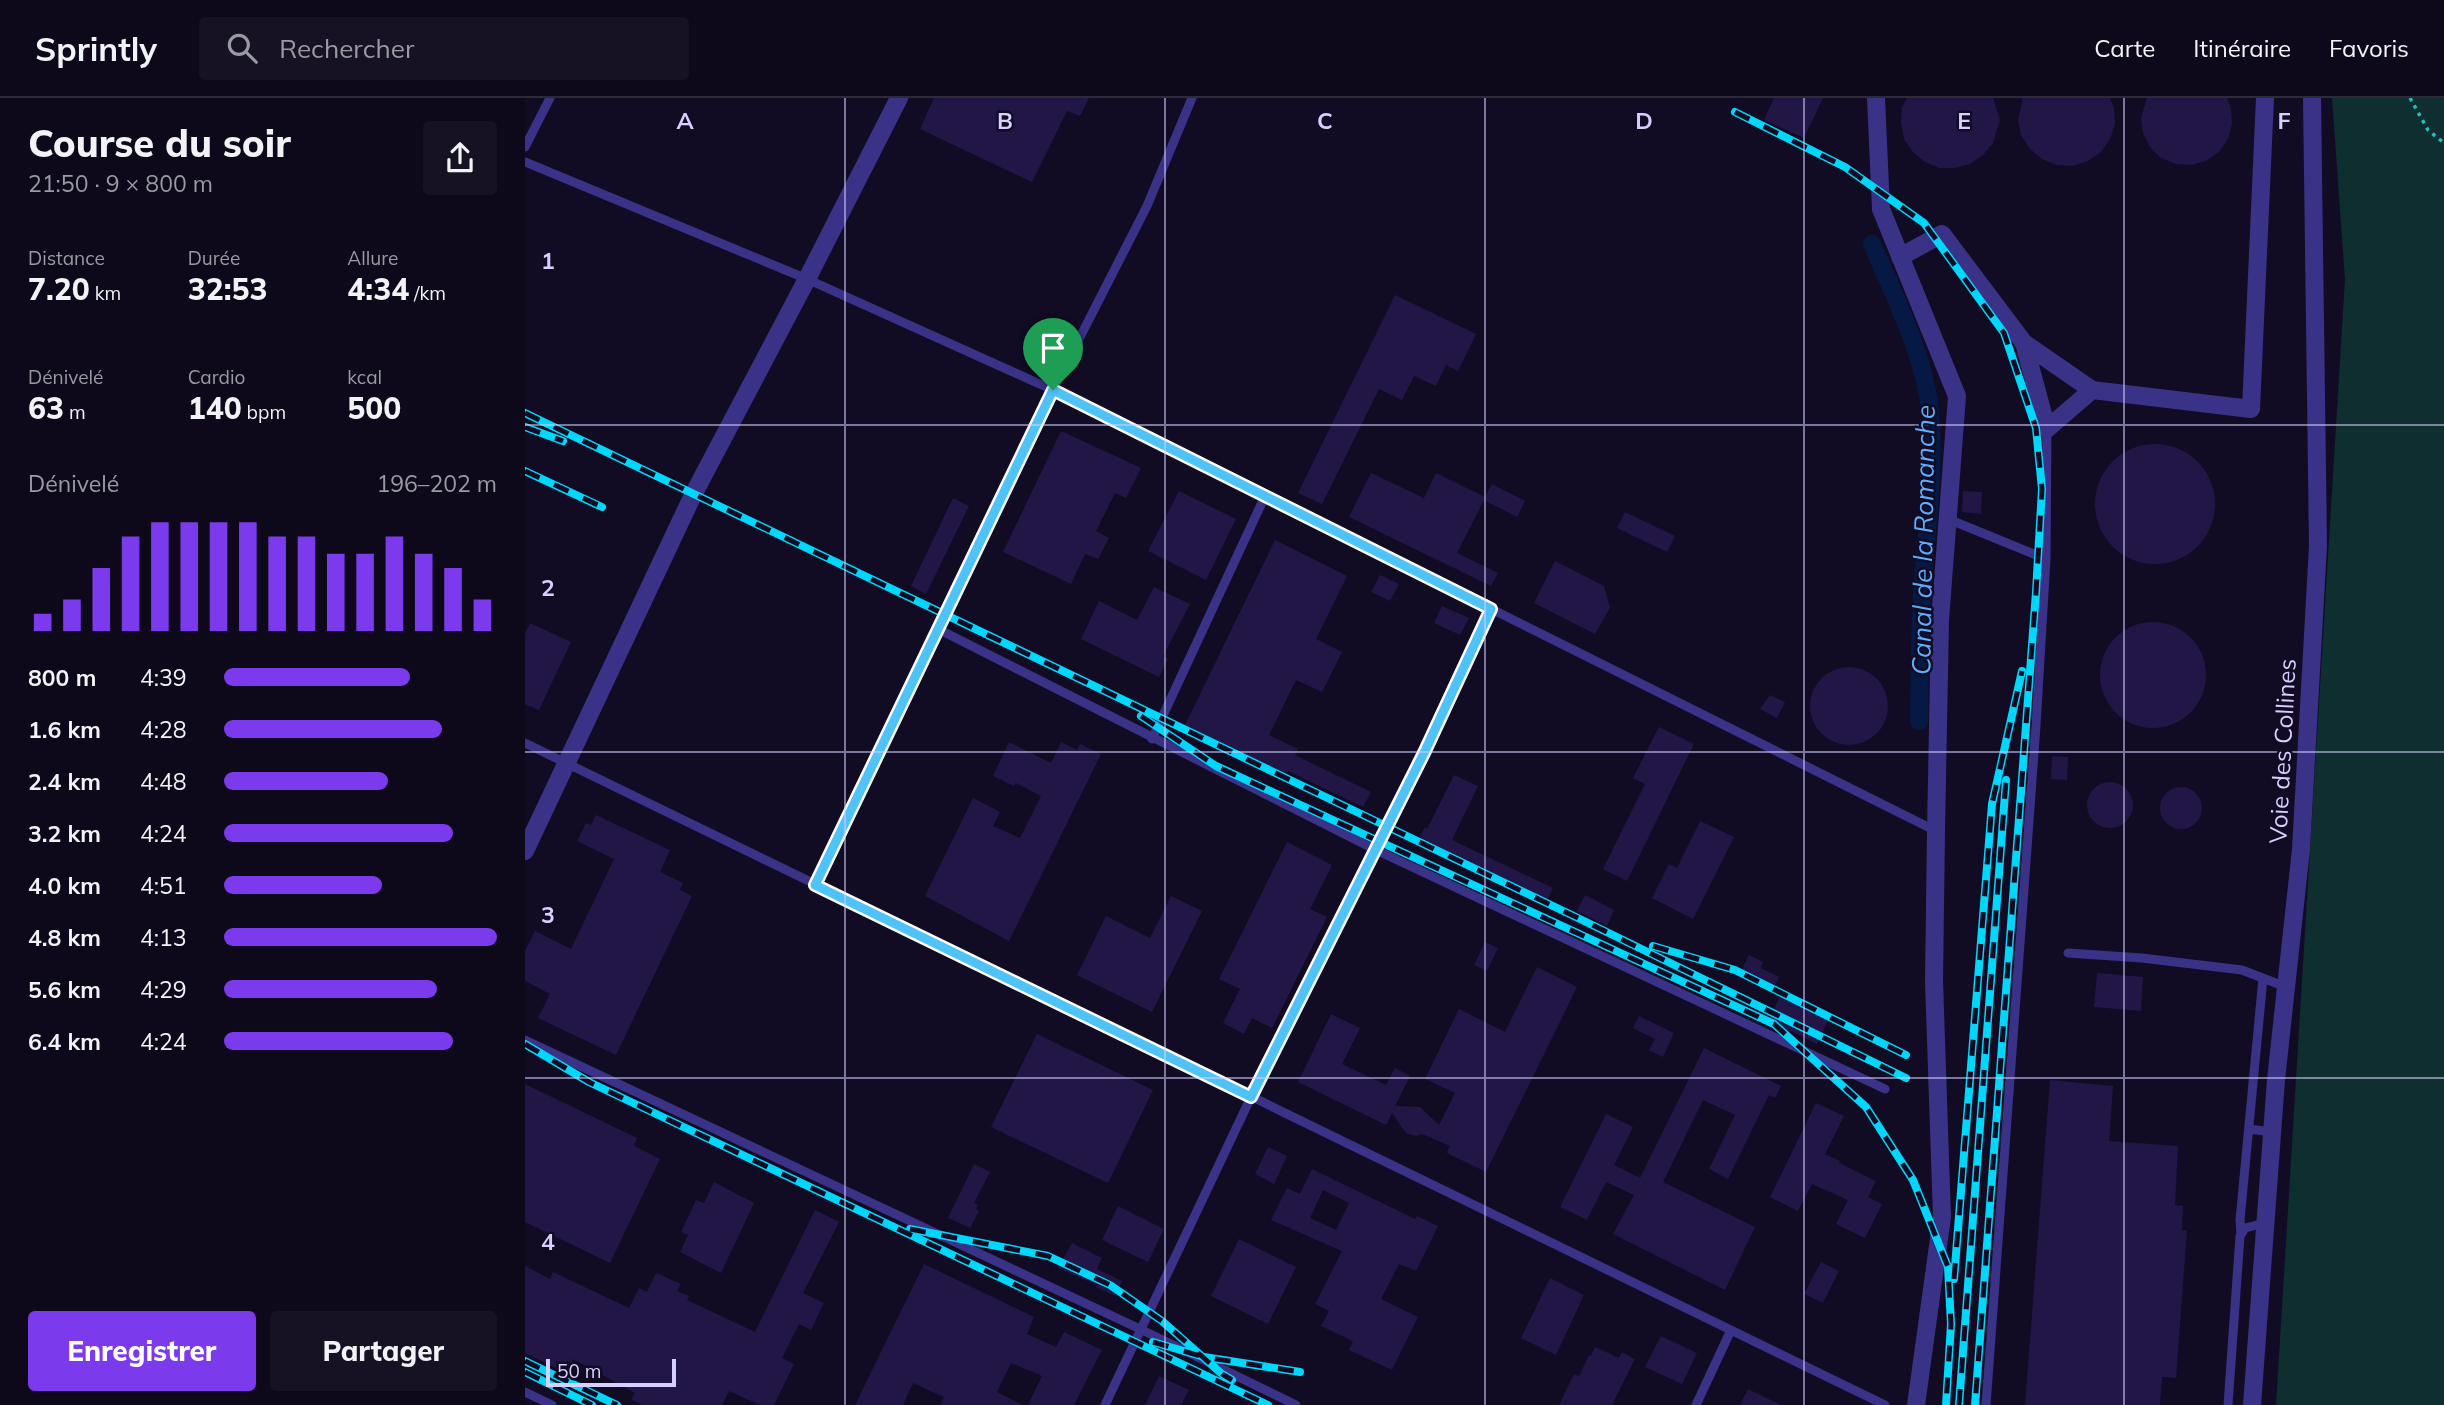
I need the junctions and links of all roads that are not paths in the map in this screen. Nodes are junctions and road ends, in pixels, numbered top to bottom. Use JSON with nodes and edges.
{"nodes":[{"id":1,"x":550,"y":98,"type":"edge"},
{"id":2,"x":899,"y":98,"type":"edge"},
{"id":3,"x":1192,"y":98,"type":"edge"},
{"id":4,"x":1876,"y":98,"type":"edge"},
{"id":5,"x":2265,"y":98,"type":"edge"},
{"id":6,"x":2312,"y":98,"type":"edge"},
{"id":7,"x":525,"y":147,"type":"edge"},
{"id":8,"x":525,"y":162,"type":"edge"},
{"id":9,"x":1900,"y":257,"type":"junction"},
{"id":10,"x":807,"y":279,"type":"junction"},
{"id":11,"x":2024,"y":343,"type":"junction"},
{"id":12,"x":1053,"y":390,"type":"junction"},
{"id":13,"x":2092,"y":390,"type":"junction"},
{"id":14,"x":2047,"y":429,"type":"junction"},
{"id":15,"x":1265,"y":496,"type":"junction"},
{"id":16,"x":1948,"y":519,"type":"junction"},
{"id":17,"x":2046,"y":559,"type":"junction"},
{"id":18,"x":1491,"y":609,"type":"junction"},
{"id":19,"x":938,"y":629,"type":"junction"},
{"id":20,"x":1152,"y":739,"type":"junction"},
{"id":21,"x":525,"y":743,"type":"edge"},
{"id":22,"x":567,"y":762,"type":"junction"},
{"id":23,"x":1936,"y":831,"type":"junction"},
{"id":24,"x":1376,"y":850,"type":"junction"},
{"id":25,"x":525,"y":851,"type":"edge"},
{"id":26,"x":815,"y":885,"type":"junction"},
{"id":27,"x":2068,"y":953,"type":"dead end"},
{"id":28,"x":2263,"y":978,"type":"junction"},
{"id":29,"x":2286,"y":987,"type":"junction"},
{"id":30,"x":525,"y":1040,"type":"edge"},
{"id":31,"x":1885,"y":1088,"type":"dead end"},
{"id":32,"x":1251,"y":1097,"type":"junction"},
{"id":33,"x":2249,"y":1129,"type":"junction"},
{"id":34,"x":2272,"y":1132,"type":"junction"},
{"id":35,"x":2265,"y":1223,"type":"junction"},
{"id":36,"x":2241,"y":1234,"type":"junction"},
{"id":37,"x":1140,"y":1329,"type":"junction"},
{"id":38,"x":1731,"y":1330,"type":"junction"},
{"id":39,"x":525,"y":1392,"type":"edge"},
{"id":40,"x":552,"y":1405,"type":"edge"},
{"id":41,"x":1105,"y":1405,"type":"edge"},
{"id":42,"x":1296,"y":1405,"type":"edge"},
{"id":43,"x":1696,"y":1405,"type":"edge"},
{"id":44,"x":1885,"y":1405,"type":"edge"},
{"id":45,"x":1916,"y":1405,"type":"edge"},
{"id":46,"x":1986,"y":1405,"type":"edge"},
{"id":47,"x":2228,"y":1405,"type":"edge"},
{"id":48,"x":2252,"y":1405,"type":"edge"}],
"edges":[{"from":1,"to":7,"type":"lane"},
{"from":2,"to":10,"type":"street"},
{"from":3,"to":12,"type":"lane"},
{"from":4,"to":9,"type":"street"},
{"from":5,"to":13,"type":"street"},
{"from":6,"to":29,"type":"street","name":"Voie des Collines"},
{"from":8,"to":10,"type":"lane"},
{"from":9,"to":11,"type":"street"},
{"from":9,"to":16,"type":"street"},
{"from":10,"to":12,"type":"lane"},
{"from":10,"to":22,"type":"street"},
{"from":11,"to":13,"type":"street"},
{"from":11,"to":14,"type":"street"},
{"from":12,"to":15,"type":"lane"},
{"from":12,"to":19,"type":"lane"},
{"from":13,"to":14,"type":"street"},
{"from":14,"to":17,"type":"lane"},
{"from":15,"to":18,"type":"lane"},
{"from":15,"to":20,"type":"lane"},
{"from":16,"to":17,"type":"lane"},
{"from":16,"to":23,"type":"street"},
{"from":17,"to":46,"type":"lane"},
{"from":18,"to":23,"type":"lane"},
{"from":18,"to":24,"type":"lane"},
{"from":19,"to":20,"type":"lane"},
{"from":19,"to":26,"type":"lane"},
{"from":20,"to":24,"type":"lane"},
{"from":21,"to":22,"type":"lane"},
{"from":22,"to":25,"type":"street"},
{"from":22,"to":26,"type":"lane"},
{"from":23,"to":45,"type":"street"},
{"from":24,"to":31,"type":"lane"},
{"from":24,"to":32,"type":"lane"},
{"from":26,"to":32,"type":"lane"},
{"from":27,"to":28,"type":"lane"},
{"from":28,"to":29,"type":"lane"},
{"from":28,"to":33,"type":"lane"},
{"from":29,"to":34,"type":"street","name":"Voie des Collines"},
{"from":30,"to":37,"type":"lane"},
{"from":32,"to":37,"type":"lane"},
{"from":32,"to":38,"type":"lane"},
{"from":33,"to":34,"type":"lane"},
{"from":33,"to":36,"type":"lane"},
{"from":34,"to":35,"type":"street","name":"Voie des Collines"},
{"from":35,"to":36,"type":"lane"},
{"from":35,"to":48,"type":"street","name":"Voie des Collines"},
{"from":36,"to":47,"type":"lane"},
{"from":37,"to":41,"type":"lane"},
{"from":37,"to":42,"type":"lane"},
{"from":38,"to":43,"type":"lane"},
{"from":38,"to":44,"type":"lane"},
{"from":39,"to":40,"type":"lane"}]}
